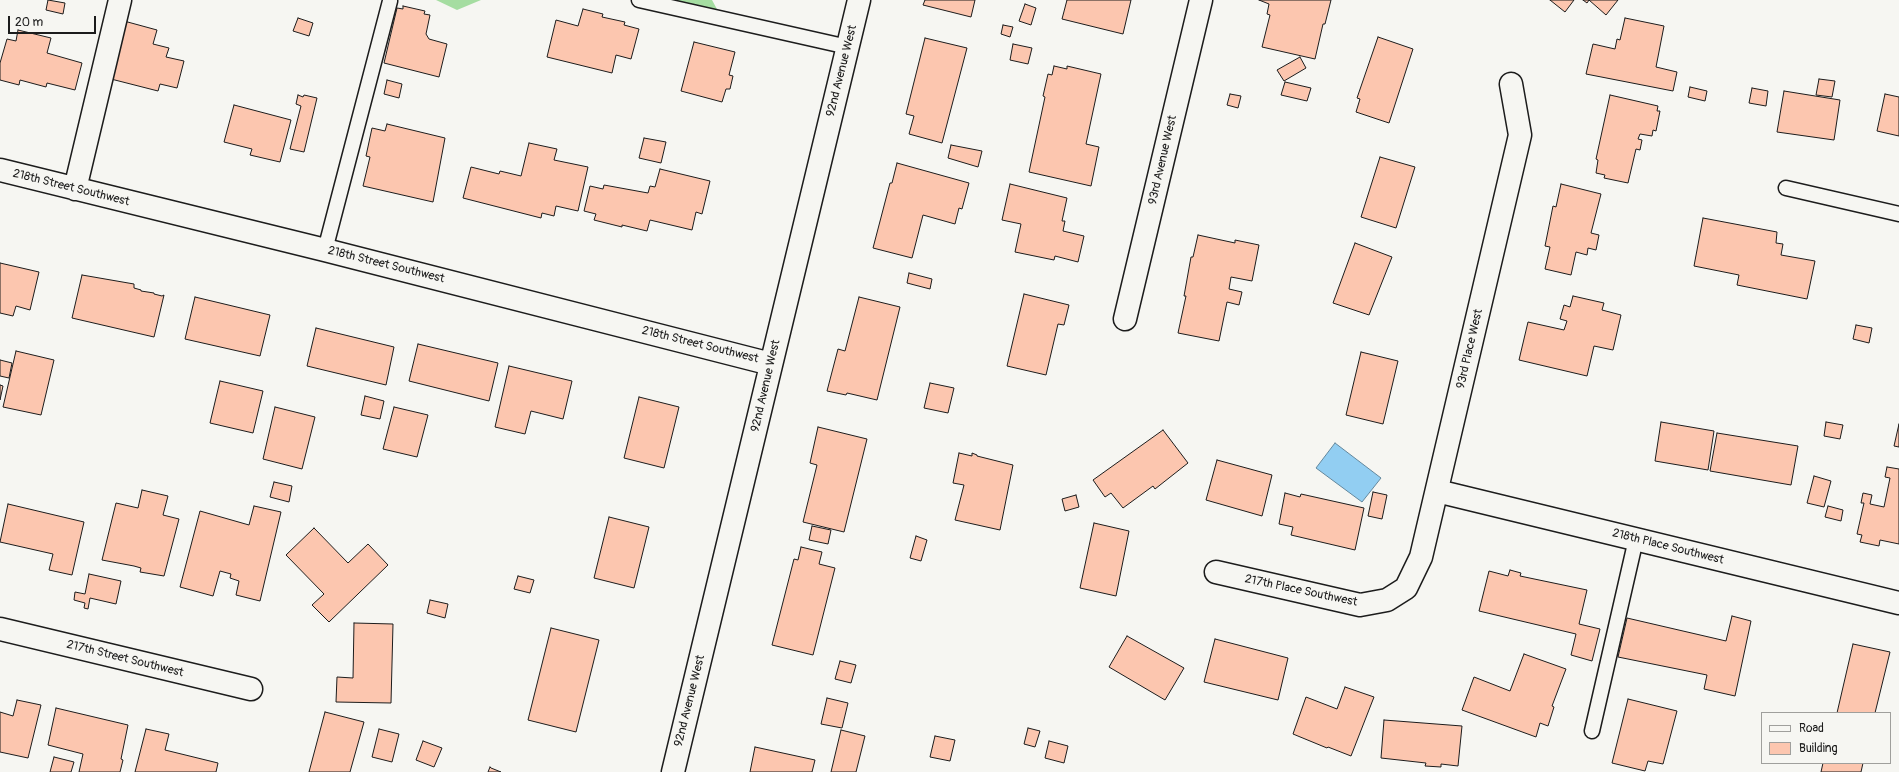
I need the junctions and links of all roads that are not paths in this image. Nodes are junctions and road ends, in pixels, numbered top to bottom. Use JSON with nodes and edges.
{"nodes":[{"id":1,"x":120,"y":0,"type":"edge"},
{"id":2,"x":638,"y":0,"type":"edge"},
{"id":3,"x":860,"y":0,"type":"edge"},
{"id":4,"x":1201,"y":0,"type":"edge"},
{"id":5,"x":390,"y":1,"type":"edge"},
{"id":6,"x":848,"y":47,"type":"junction"},
{"id":7,"x":1511,"y":84,"type":"dead end"},
{"id":8,"x":0,"y":170,"type":"edge"},
{"id":9,"x":1786,"y":188,"type":"dead end"},
{"id":10,"x":75,"y":189,"type":"junction"},
{"id":11,"x":1899,"y":214,"type":"edge"},
{"id":12,"x":325,"y":250,"type":"junction"},
{"id":13,"x":1125,"y":319,"type":"dead end"},
{"id":14,"x":771,"y":364,"type":"junction"},
{"id":15,"x":1437,"y":491,"type":"junction"},
{"id":16,"x":1636,"y":539,"type":"junction"},
{"id":17,"x":1216,"y":572,"type":"dead end"},
{"id":18,"x":1387,"y":600,"type":"joint"},
{"id":19,"x":1899,"y":603,"type":"edge"},
{"id":20,"x":0,"y":629,"type":"edge"},
{"id":21,"x":251,"y":689,"type":"dead end"},
{"id":22,"x":1592,"y":731,"type":"dead end"},
{"id":23,"x":673,"y":772,"type":"edge"}],
"edges":[{"from":1,"to":10,"type":"street"},
{"from":2,"to":6,"type":"lane"},
{"from":3,"to":6,"type":"street","name":"92nd Avenue West"},
{"from":4,"to":13,"type":"street","name":"93rd Avenue West"},
{"from":5,"to":12,"type":"lane"},
{"from":6,"to":14,"type":"street","name":"92nd Avenue West"},
{"from":7,"to":15,"type":"street","name":"93rd Place West"},
{"from":8,"to":10,"type":"street","name":"218th Street Southwest"},
{"from":9,"to":11,"type":"lane"},
{"from":10,"to":12,"type":"street","name":"218th Street Southwest"},
{"from":12,"to":14,"type":"street","name":"218th Street Southwest"},
{"from":14,"to":23,"type":"street","name":"92nd Avenue West"},
{"from":15,"to":16,"type":"street","name":"218th Place Southwest"},
{"from":15,"to":18,"type":"street","name":"93rd Place West"},
{"from":16,"to":19,"type":"street","name":"218th Place Southwest"},
{"from":16,"to":22,"type":"lane"},
{"from":17,"to":18,"type":"street","name":"217th Place Southwest"},
{"from":20,"to":21,"type":"street","name":"217th Street Southwest"}]}
